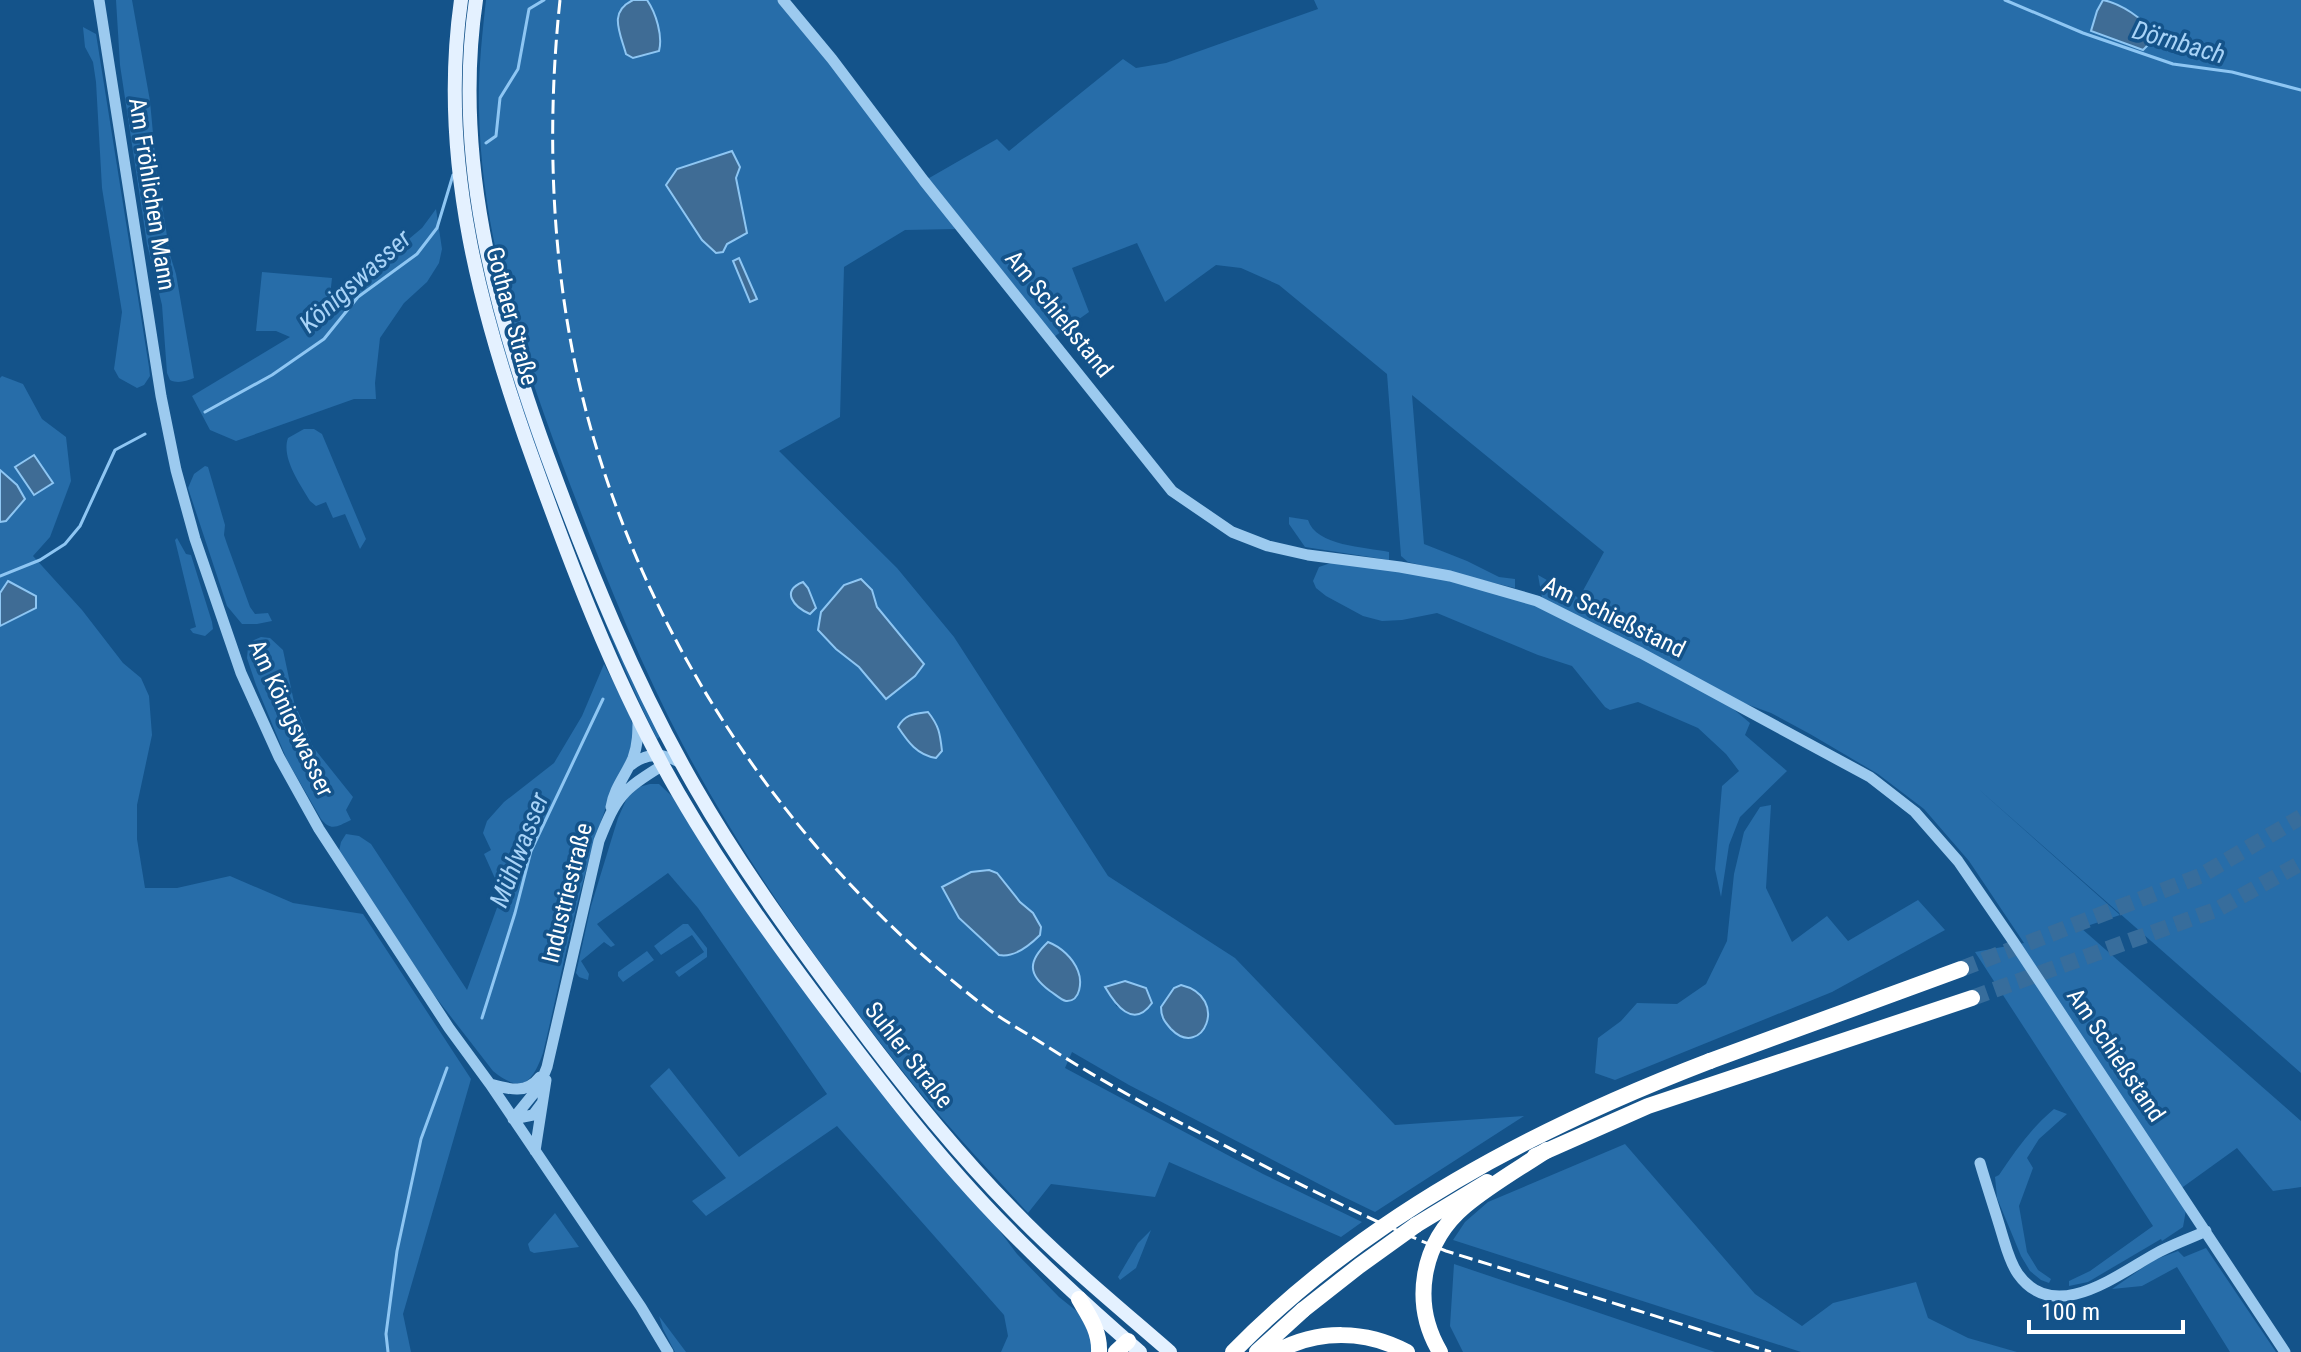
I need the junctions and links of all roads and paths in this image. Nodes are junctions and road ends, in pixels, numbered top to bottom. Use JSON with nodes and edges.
{"nodes":[{"id":1,"x":99,"y":0,"type":"edge"},
{"id":2,"x":461,"y":0,"type":"edge"},
{"id":3,"x":476,"y":0,"type":"edge"},
{"id":4,"x":783,"y":0,"type":"edge"},
{"id":5,"x":161,"y":396,"type":"joint"},
{"id":6,"x":638,"y":717,"type":"junction"},
{"id":7,"x":669,"y":738,"type":"junction"},
{"id":8,"x":662,"y":759,"type":"junction"},
{"id":9,"x":627,"y":768,"type":"junction"},
{"id":10,"x":686,"y":770,"type":"junction"},
{"id":11,"x":610,"y":811,"type":"junction"},
{"id":12,"x":1961,"y":969,"type":"tunnel mouth"},
{"id":13,"x":1972,"y":998,"type":"tunnel mouth"},
{"id":14,"x":550,"y":1055,"type":"junction"},
{"id":15,"x":490,"y":1084,"type":"junction"},
{"id":16,"x":543,"y":1102,"type":"junction"},
{"id":17,"x":513,"y":1119,"type":"junction"},
{"id":18,"x":1547,"y":1150,"type":"junction"},
{"id":19,"x":535,"y":1151,"type":"junction"},
{"id":20,"x":1980,"y":1163,"type":"dead end"},
{"id":21,"x":2206,"y":1231,"type":"junction"},
{"id":22,"x":1079,"y":1299,"type":"junction"},
{"id":23,"x":1140,"y":1326,"type":"junction"},
{"id":24,"x":1128,"y":1348,"type":"edge"},
{"id":25,"x":668,"y":1352,"type":"edge"},
{"id":26,"x":1099,"y":1352,"type":"edge"},
{"id":27,"x":1170,"y":1352,"type":"edge"},
{"id":28,"x":1233,"y":1352,"type":"edge"},
{"id":29,"x":1257,"y":1352,"type":"edge"},
{"id":30,"x":1276,"y":1352,"type":"edge"},
{"id":31,"x":1407,"y":1352,"type":"edge"},
{"id":32,"x":1440,"y":1352,"type":"edge"},
{"id":33,"x":2285,"y":1352,"type":"edge"}],
"edges":[{"from":1,"to":5,"type":"street","name":"Am Fröhlichen Mann"},
{"from":2,"to":6,"type":"main road","name":"Gothaer Straße"},
{"from":3,"to":7,"type":"main road","name":"Gothaer Straße"},
{"from":4,"to":21,"type":"street","name":"Am Schießstand"},
{"from":5,"to":15,"type":"street","name":"Am Königswasser"},
{"from":6,"to":8,"type":"main road","name":"Suhler Straße"},
{"from":6,"to":9,"type":"street"},
{"from":7,"to":8,"type":"main road"},
{"from":7,"to":10,"type":"main road","name":"Suhler Straße"},
{"from":8,"to":9,"type":"street"},
{"from":8,"to":10,"type":"street"},
{"from":8,"to":11,"type":"street","name":"Industriestraße"},
{"from":8,"to":22,"type":"main road","name":"Suhler Straße"},
{"from":9,"to":11,"type":"street"},
{"from":10,"to":23,"type":"main road","name":"Suhler Straße"},
{"from":11,"to":14,"type":"street","name":"Industriestraße"},
{"from":12,"to":28,"type":"highway","bridge":true},
{"from":13,"to":18,"type":"highway"},
{"from":14,"to":15,"type":"street","name":"Industriestraße"},
{"from":14,"to":16,"type":"street","name":"Industriestraße"},
{"from":14,"to":17,"type":"street","name":"Industriestraße"},
{"from":15,"to":17,"type":"street"},
{"from":16,"to":17,"type":"street"},
{"from":16,"to":19,"type":"street","name":"Industriestraße"},
{"from":17,"to":19,"type":"street"},
{"from":18,"to":29,"type":"highway","bridge":true},
{"from":18,"to":32,"type":"highway","bridge":true},
{"from":19,"to":25,"type":"street"},
{"from":20,"to":21,"type":"street"},
{"from":21,"to":33,"type":"street","name":"Am Schießstand"},
{"from":22,"to":24,"type":"main road","name":"Suhler Straße"},
{"from":22,"to":26,"type":"highway"},
{"from":23,"to":24,"type":"main road"},
{"from":23,"to":27,"type":"main road","name":"Suhler Straße"},
{"from":30,"to":31,"type":"highway"}]}
